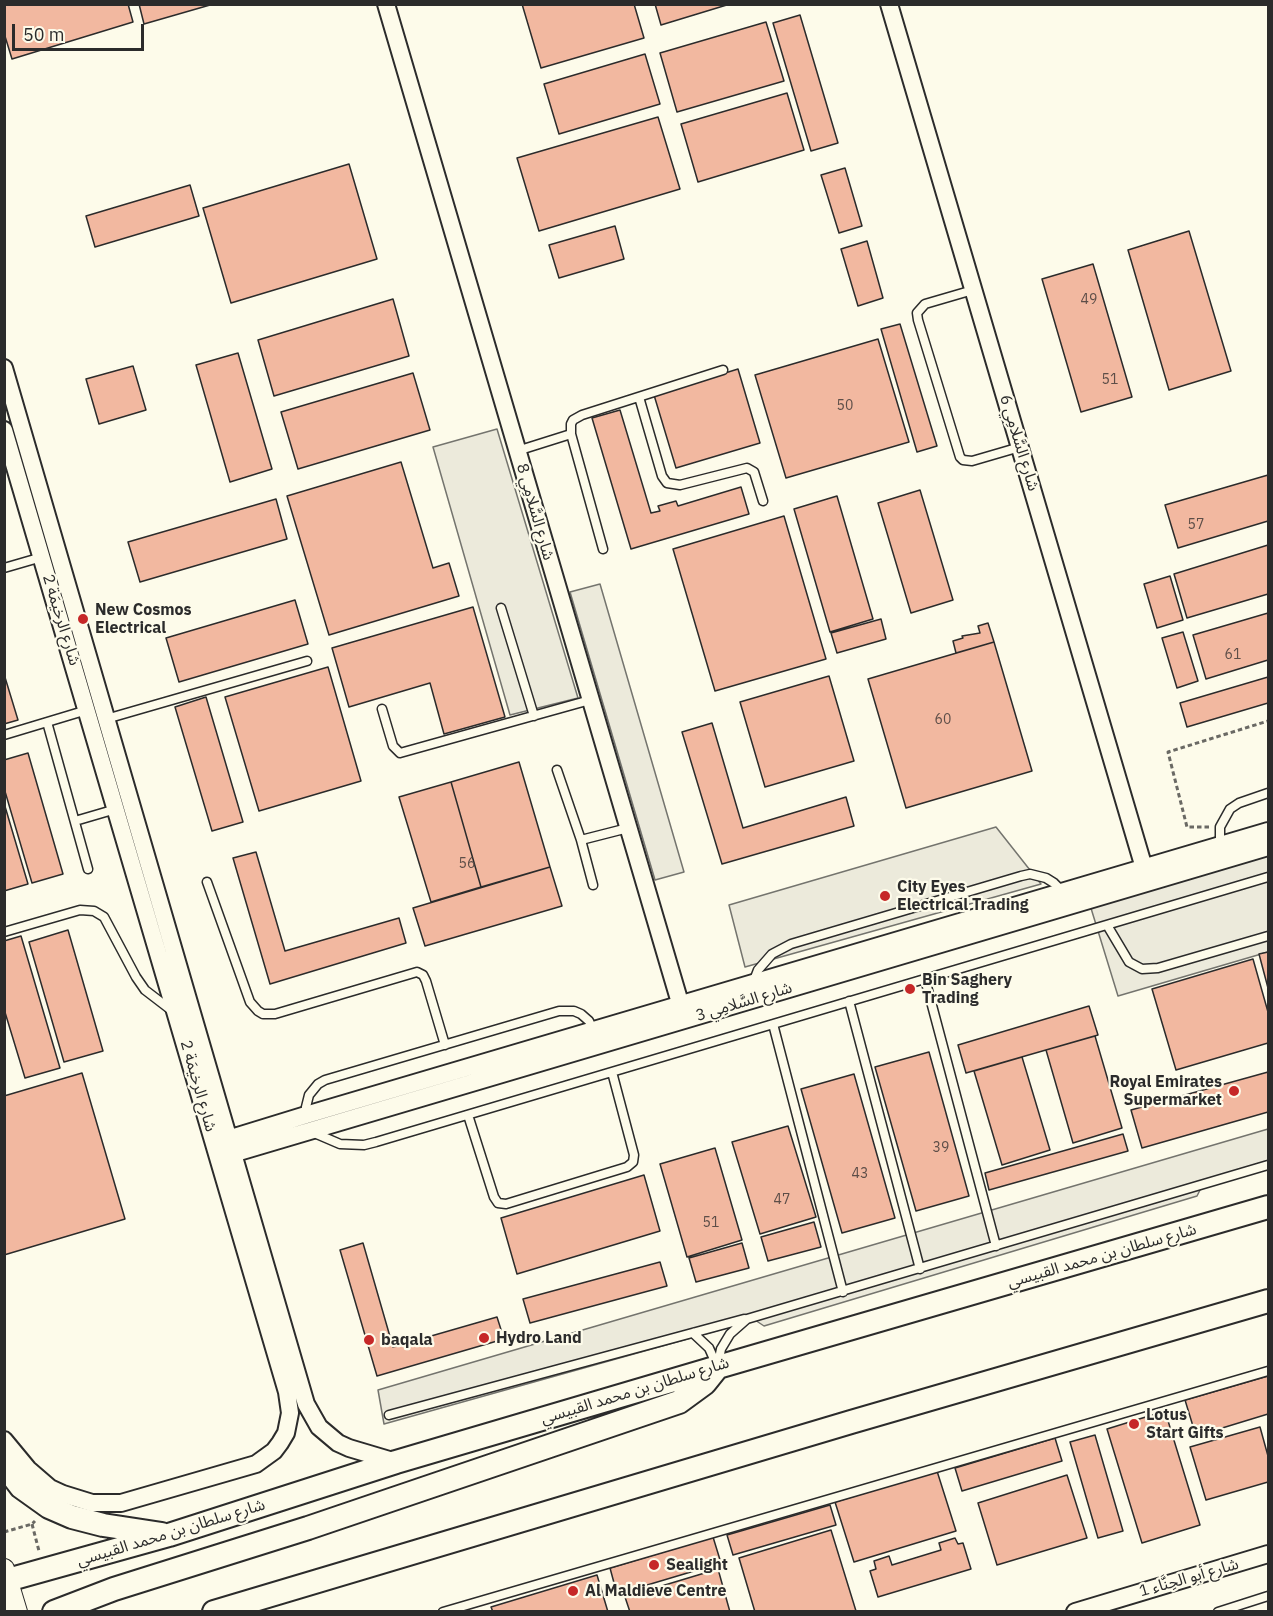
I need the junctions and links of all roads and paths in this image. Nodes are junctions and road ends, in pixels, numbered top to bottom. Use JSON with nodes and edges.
{"nodes":[{"id":1,"x":386,"y":4,"type":"edge"},
{"id":2,"x":889,"y":4,"type":"edge"},
{"id":3,"x":973,"y":290,"type":"junction"},
{"id":4,"x":4,"y":368,"type":"edge"},
{"id":5,"x":723,"y":370,"type":"dead end"},
{"id":6,"x":639,"y":397,"type":"junction"},
{"id":7,"x":4,"y":430,"type":"edge"},
{"id":8,"x":571,"y":434,"type":"junction"},
{"id":9,"x":1020,"y":447,"type":"junction"},
{"id":10,"x":517,"y":451,"type":"junction"},
{"id":11,"x":762,"y":501,"type":"dead end"},
{"id":12,"x":603,"y":549,"type":"dead end"},
{"id":13,"x":42,"y":557,"type":"junction"},
{"id":14,"x":4,"y":568,"type":"edge"},
{"id":15,"x":501,"y":608,"type":"dead end"},
{"id":16,"x":308,"y":661,"type":"dead end"},
{"id":17,"x":590,"y":700,"type":"junction"},
{"id":18,"x":382,"y":709,"type":"dead end"},
{"id":19,"x":87,"y":710,"type":"junction"},
{"id":20,"x":534,"y":716,"type":"junction"},
{"id":21,"x":106,"y":718,"type":"junction"},
{"id":22,"x":47,"y":722,"type":"junction"},
{"id":23,"x":1269,"y":722,"type":"edge"},
{"id":24,"x":4,"y":735,"type":"edge"},
{"id":25,"x":557,"y":770,"type":"dead end"},
{"id":26,"x":1269,"y":793,"type":"edge"},
{"id":27,"x":117,"y":809,"type":"junction"},
{"id":28,"x":75,"y":821,"type":"junction"},
{"id":29,"x":1220,"y":827,"type":"junction"},
{"id":30,"x":628,"y":828,"type":"junction"},
{"id":31,"x":1269,"y":831,"type":"edge"},
{"id":32,"x":581,"y":840,"type":"junction"},
{"id":33,"x":1220,"y":845,"type":"junction"},
{"id":34,"x":1269,"y":847,"type":"edge"},
{"id":35,"x":88,"y":869,"type":"dead end"},
{"id":36,"x":1147,"y":875,"type":"junction"},
{"id":37,"x":1269,"y":877,"type":"edge"},
{"id":38,"x":207,"y":882,"type":"dead end"},
{"id":39,"x":593,"y":885,"type":"dead end"},
{"id":40,"x":1062,"y":892,"type":"junction"},
{"id":41,"x":1107,"y":925,"type":"junction"},
{"id":42,"x":4,"y":932,"type":"edge"},
{"id":43,"x":1269,"y":936,"type":"edge"},
{"id":44,"x":925,"y":979,"type":"junction"},
{"id":45,"x":753,"y":983,"type":"junction"},
{"id":46,"x":849,"y":1002,"type":"junction"},
{"id":47,"x":682,"y":1012,"type":"junction"},
{"id":48,"x":178,"y":1015,"type":"junction"},
{"id":49,"x":773,"y":1024,"type":"junction"},
{"id":50,"x":593,"y":1030,"type":"junction"},
{"id":51,"x":445,"y":1045,"type":"junction"},
{"id":52,"x":612,"y":1072,"type":"junction"},
{"id":53,"x":468,"y":1114,"type":"junction"},
{"id":54,"x":308,"y":1123,"type":"junction"},
{"id":55,"x":225,"y":1148,"type":"junction"},
{"id":56,"x":1269,"y":1165,"type":"edge"},
{"id":57,"x":1269,"y":1208,"type":"edge"},
{"id":58,"x":996,"y":1246,"type":"junction"},
{"id":59,"x":920,"y":1269,"type":"junction"},
{"id":60,"x":843,"y":1292,"type":"junction"},
{"id":61,"x":1269,"y":1301,"type":"edge"},
{"id":62,"x":747,"y":1319,"type":"junction"},
{"id":63,"x":693,"y":1333,"type":"junction"},
{"id":64,"x":718,"y":1366,"type":"junction"},
{"id":65,"x":1269,"y":1371,"type":"edge"},
{"id":66,"x":389,"y":1415,"type":"dead end"},
{"id":67,"x":4,"y":1440,"type":"edge"},
{"id":68,"x":396,"y":1462,"type":"junction"},
{"id":69,"x":4,"y":1465,"type":"edge"},
{"id":70,"x":4,"y":1532,"type":"edge"},
{"id":71,"x":169,"y":1535,"type":"junction"},
{"id":72,"x":1269,"y":1554,"type":"edge"},
{"id":73,"x":44,"y":1570,"type":"junction"},
{"id":74,"x":5,"y":1579,"type":"edge"},
{"id":75,"x":1269,"y":1596,"type":"edge"},
{"id":76,"x":17,"y":1611,"type":"edge"},
{"id":77,"x":54,"y":1611,"type":"edge"},
{"id":78,"x":214,"y":1611,"type":"edge"},
{"id":79,"x":443,"y":1611,"type":"edge"},
{"id":80,"x":1075,"y":1611,"type":"edge"},
{"id":81,"x":1218,"y":1611,"type":"edge"}],
"edges":[{"from":1,"to":10,"type":"street","name":"شارع السَّلامِي 8"},
{"from":2,"to":3,"type":"street","name":"شارع السَّلامِي 6"},
{"from":3,"to":9,"type":"street","name":"شارع السَّلامِي 6"},
{"from":3,"to":9,"type":"lane"},
{"from":4,"to":21,"type":"street","name":"شارع الرخيمَة 2"},
{"from":5,"to":6,"type":"lane"},
{"from":6,"to":8,"type":"lane"},
{"from":6,"to":11,"type":"lane"},
{"from":7,"to":13,"type":"street","name":"شارع الرخيمَة 2"},
{"from":8,"to":10,"type":"lane"},
{"from":8,"to":12,"type":"lane"},
{"from":9,"to":36,"type":"street","name":"شارع السَّلامِي 6"},
{"from":10,"to":17,"type":"street","name":"شارع السَّلامِي 8"},
{"from":13,"to":14,"type":"lane"},
{"from":13,"to":19,"type":"street","name":"شارع الرخيمَة 2"},
{"from":15,"to":20,"type":"lane"},
{"from":16,"to":21,"type":"lane"},
{"from":17,"to":20,"type":"lane"},
{"from":17,"to":30,"type":"street","name":"شارع السَّلامِي 8"},
{"from":18,"to":20,"type":"lane"},
{"from":19,"to":22,"type":"lane"},
{"from":19,"to":27,"type":"street","name":"شارع الرخيمَة 2"},
{"from":21,"to":55,"type":"street","name":"شارع الرخيمَة 2"},
{"from":22,"to":24,"type":"lane"},
{"from":22,"to":28,"type":"lane"},
{"from":23,"to":29,"type":"path"},
{"from":25,"to":32,"type":"lane"},
{"from":26,"to":29,"type":"lane"},
{"from":27,"to":28,"type":"lane"},
{"from":27,"to":48,"type":"street","name":"شارع الرخيمَة 2"},
{"from":28,"to":35,"type":"lane"},
{"from":29,"to":33,"type":"lane"},
{"from":30,"to":32,"type":"lane"},
{"from":30,"to":47,"type":"street","name":"شارع السَّلامِي 8"},
{"from":31,"to":33,"type":"street","name":"شارع السَّلامِي 3"},
{"from":32,"to":39,"type":"lane"},
{"from":33,"to":36,"type":"street","name":"شارع السَّلامِي 3"},
{"from":34,"to":36,"type":"street","name":"شارع السَّلامِي 3"},
{"from":36,"to":40,"type":"street","name":"شارع السَّلامِي 3"},
{"from":36,"to":47,"type":"street","name":"شارع السَّلامِي 3"},
{"from":37,"to":41,"type":"lane"},
{"from":38,"to":51,"type":"lane"},
{"from":40,"to":45,"type":"street","name":"شارع السَّلامِي 3"},
{"from":40,"to":45,"type":"lane"},
{"from":41,"to":43,"type":"lane"},
{"from":41,"to":44,"type":"lane"},
{"from":42,"to":48,"type":"lane"},
{"from":44,"to":46,"type":"lane"},
{"from":44,"to":58,"type":"lane"},
{"from":45,"to":47,"type":"street","name":"شارع السَّلامِي 3"},
{"from":46,"to":49,"type":"lane"},
{"from":46,"to":59,"type":"lane"},
{"from":47,"to":50,"type":"street","name":"شارع السَّلامِي 3"},
{"from":47,"to":54,"type":"street","name":"شارع السَّلامِي 3"},
{"from":48,"to":55,"type":"street"},
{"from":49,"to":52,"type":"lane"},
{"from":49,"to":60,"type":"lane"},
{"from":50,"to":51,"type":"lane"},
{"from":50,"to":54,"type":"street","name":"شارع السَّلامِي 3"},
{"from":51,"to":54,"type":"lane"},
{"from":52,"to":53,"type":"lane"},
{"from":52,"to":53,"type":"lane"},
{"from":53,"to":54,"type":"lane"},
{"from":54,"to":55,"type":"street","name":"شارع السَّلامِي 3"},
{"from":55,"to":67,"type":"street","name":"شارع الرخيمَة 2"},
{"from":55,"to":68,"type":"street","name":"شارع الرخيمَة 2"},
{"from":56,"to":58,"type":"lane"},
{"from":57,"to":64,"type":"main road","name":"شارع سلطان بن محمد القبيسي"},
{"from":58,"to":59,"type":"lane"},
{"from":59,"to":60,"type":"lane"},
{"from":60,"to":62,"type":"lane"},
{"from":61,"to":78,"type":"main road"},
{"from":62,"to":63,"type":"lane"},
{"from":62,"to":64,"type":"lane"},
{"from":63,"to":64,"type":"lane"},
{"from":63,"to":66,"type":"lane"},
{"from":64,"to":68,"type":"main road","name":"شارع سلطان بن محمد القبيسي"},
{"from":64,"to":77,"type":"main road"},
{"from":65,"to":79,"type":"lane"},
{"from":68,"to":71,"type":"main road","name":"شارع سلطان بن محمد القبيسي"},
{"from":69,"to":71,"type":"main road"},
{"from":70,"to":73,"type":"path"},
{"from":71,"to":73,"type":"main road","name":"شارع سلطان بن محمد القبيسي"},
{"from":72,"to":80,"type":"street","name":"شارع أبو الحِنَّاء 1"},
{"from":73,"to":74,"type":"main road","name":"شارع سلطان بن محمد القبيسي"},
{"from":74,"to":76,"type":"street"},
{"from":75,"to":81,"type":"lane"}]}
